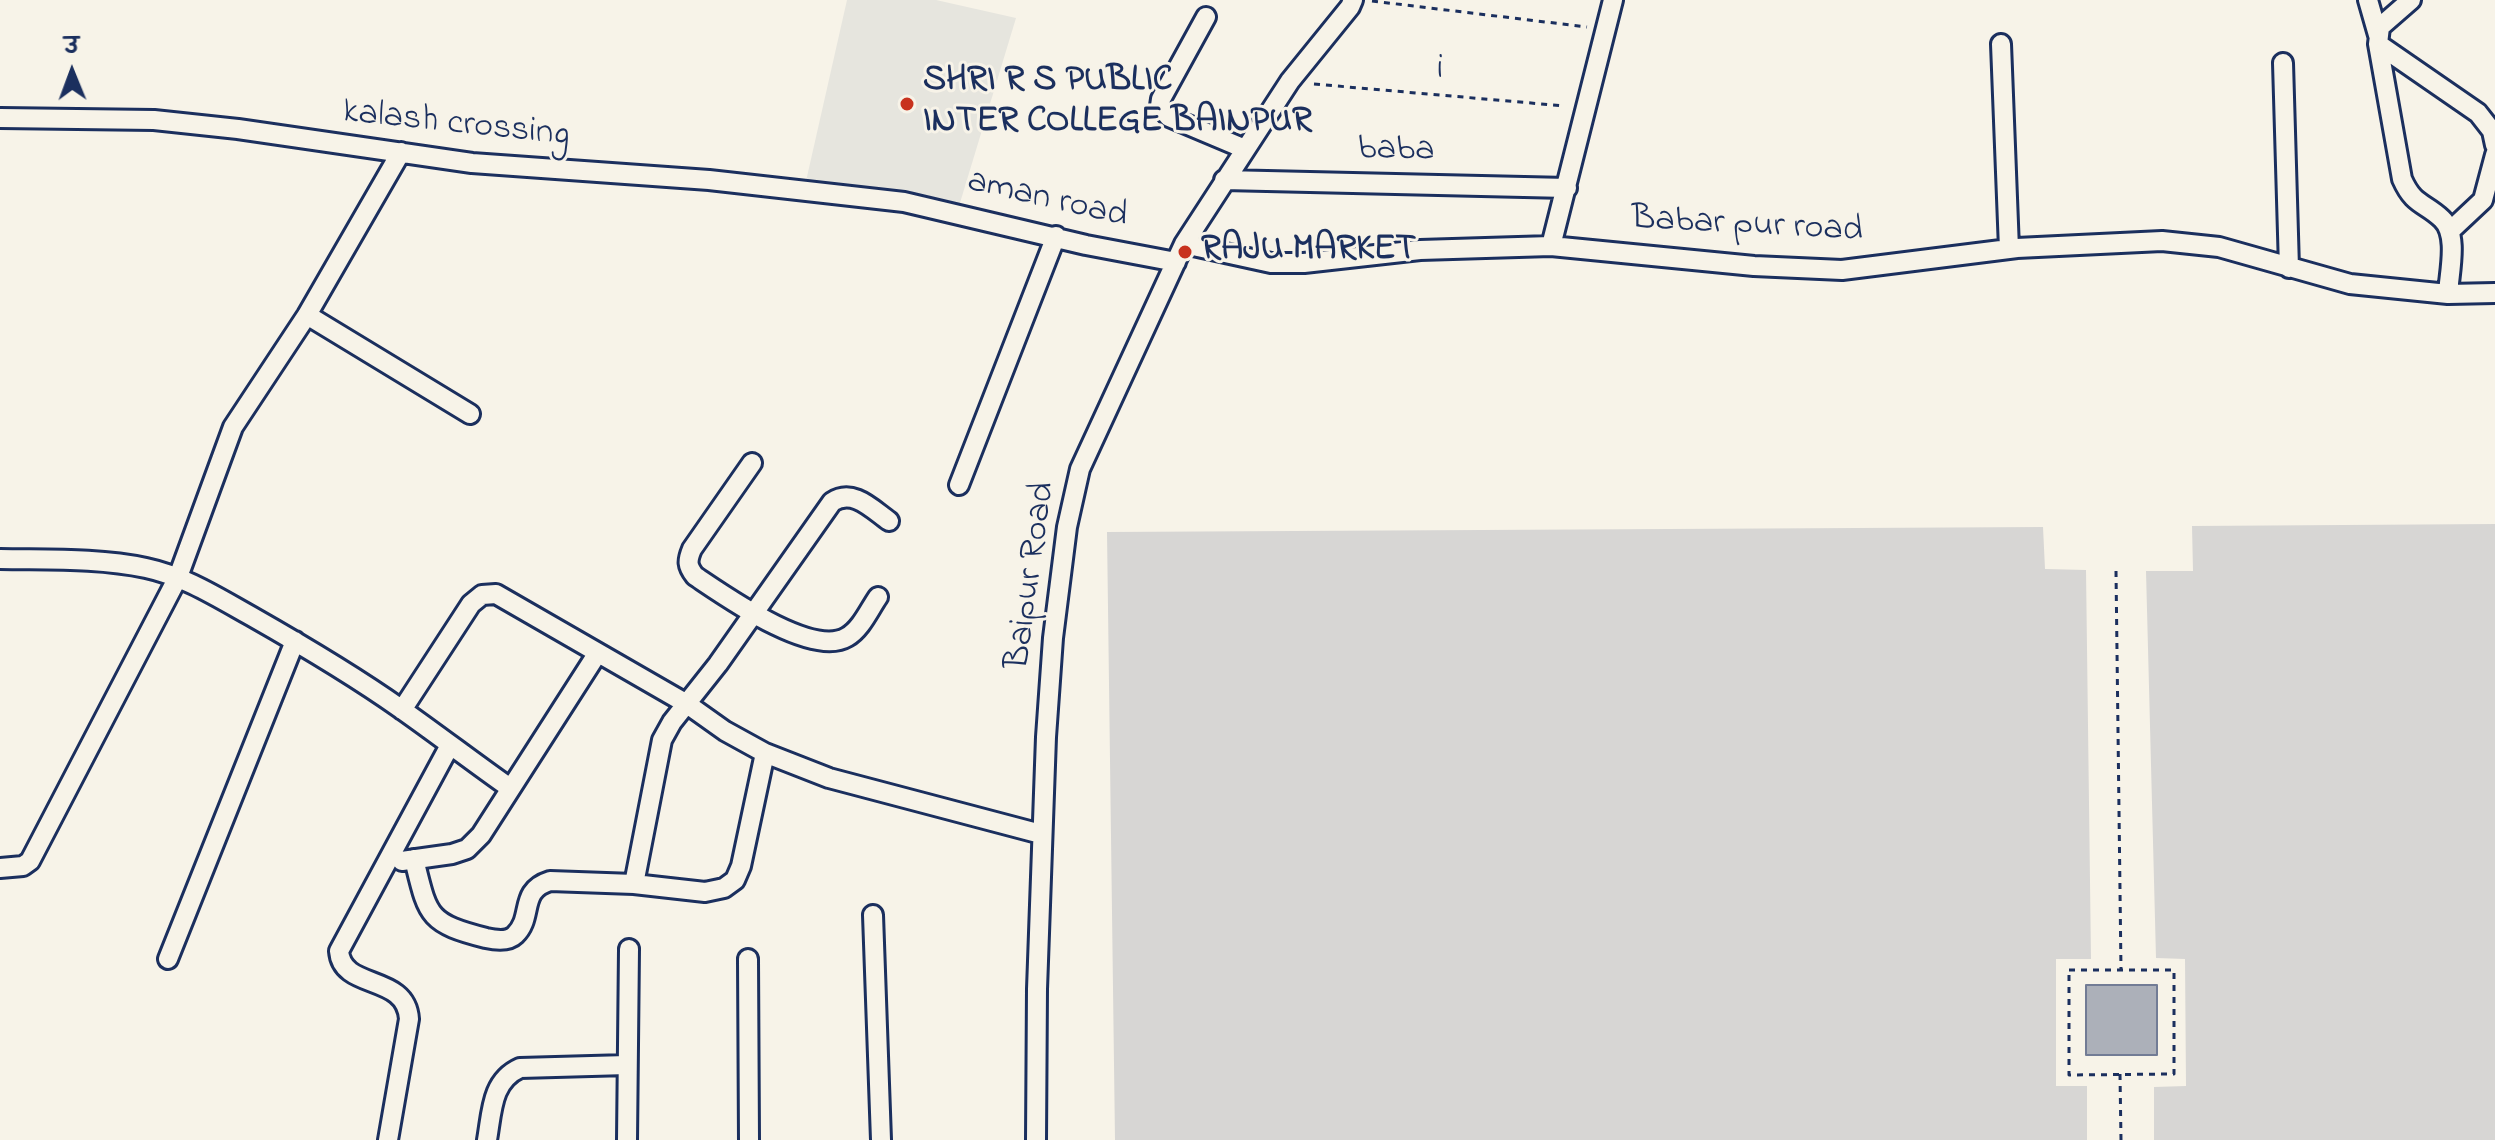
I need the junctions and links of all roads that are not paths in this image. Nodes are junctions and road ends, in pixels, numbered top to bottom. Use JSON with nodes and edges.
{"nodes":[{"id":1,"x":1353,"y":0,"type":"edge"},
{"id":2,"x":1613,"y":0,"type":"edge"},
{"id":3,"x":2368,"y":0,"type":"edge"},
{"id":4,"x":2411,"y":0,"type":"edge"},
{"id":5,"x":1206,"y":17,"type":"dead end"},
{"id":6,"x":2378,"y":39,"type":"junction"},
{"id":7,"x":2001,"y":44,"type":"dead end"},
{"id":8,"x":2283,"y":63,"type":"dead end"},
{"id":9,"x":0,"y":118,"type":"edge"},
{"id":10,"x":2495,"y":145,"type":"edge"},
{"id":11,"x":1245,"y":149,"type":"junction"},
{"id":12,"x":401,"y":152,"type":"junction"},
{"id":13,"x":2495,"y":155,"type":"edge"},
{"id":14,"x":1224,"y":180,"type":"junction"},
{"id":15,"x":1567,"y":188,"type":"junction"},
{"id":16,"x":904,"y":202,"type":"joint"},
{"id":17,"x":2489,"y":204,"type":"edge"},
{"id":18,"x":2450,"y":231,"type":"junction"},
{"id":19,"x":1056,"y":236,"type":"junction"},
{"id":20,"x":1551,"y":246,"type":"junction"},
{"id":21,"x":2009,"y":249,"type":"junction"},
{"id":22,"x":1180,"y":253,"type":"junction"},
{"id":23,"x":2289,"y":268,"type":"junction"},
{"id":24,"x":2495,"y":293,"type":"edge"},
{"id":25,"x":2448,"y":294,"type":"junction"},
{"id":26,"x":307,"y":315,"type":"junction"},
{"id":27,"x":470,"y":414,"type":"dead end"},
{"id":28,"x":752,"y":463,"type":"dead end"},
{"id":29,"x":959,"y":485,"type":"dead end"},
{"id":30,"x":889,"y":521,"type":"dead end"},
{"id":31,"x":0,"y":559,"type":"edge"},
{"id":32,"x":178,"y":577,"type":"junction"},
{"id":33,"x":878,"y":597,"type":"dead end"},
{"id":34,"x":753,"y":614,"type":"junction"},
{"id":35,"x":295,"y":641,"type":"junction"},
{"id":36,"x":597,"y":654,"type":"junction"},
{"id":37,"x":687,"y":704,"type":"junction"},
{"id":38,"x":402,"y":710,"type":"junction"},
{"id":39,"x":449,"y":747,"type":"junction"},
{"id":40,"x":765,"y":753,"type":"junction"},
{"id":41,"x":510,"y":788,"type":"junction"},
{"id":42,"x":1041,"y":834,"type":"junction"},
{"id":43,"x":414,"y":859,"type":"junction"},
{"id":44,"x":385,"y":863,"type":"junction"},
{"id":45,"x":0,"y":868,"type":"edge"},
{"id":46,"x":634,"y":884,"type":"junction"},
{"id":47,"x":873,"y":915,"type":"dead end"},
{"id":48,"x":629,"y":949,"type":"dead end"},
{"id":49,"x":168,"y":959,"type":"dead end"},
{"id":50,"x":748,"y":959,"type":"dead end"},
{"id":51,"x":627,"y":1065,"type":"junction"},
{"id":52,"x":388,"y":1140,"type":"edge"},
{"id":53,"x":487,"y":1140,"type":"edge"},
{"id":54,"x":627,"y":1140,"type":"edge"},
{"id":55,"x":749,"y":1140,"type":"edge"},
{"id":56,"x":881,"y":1140,"type":"edge"},
{"id":57,"x":1036,"y":1140,"type":"edge"}],
"edges":[{"from":1,"to":11,"type":"street","name":"Baipur Road"},
{"from":2,"to":15,"type":"street"},
{"from":3,"to":6,"type":"street"},
{"from":4,"to":6,"type":"street"},
{"from":5,"to":11,"type":"street"},
{"from":6,"to":10,"type":"street"},
{"from":6,"to":18,"type":"street"},
{"from":7,"to":21,"type":"street"},
{"from":8,"to":23,"type":"street"},
{"from":9,"to":12,"type":"street","name":"kalash crossing"},
{"from":11,"to":14,"type":"street","name":"Baipur Road"},
{"from":12,"to":16,"type":"street","name":"kalash crossing"},
{"from":12,"to":26,"type":"street"},
{"from":13,"to":17,"type":"street"},
{"from":14,"to":15,"type":"street","name":"baba"},
{"from":14,"to":22,"type":"street","name":"Baipur Road"},
{"from":15,"to":20,"type":"street"},
{"from":16,"to":19,"type":"street","name":"aman road"},
{"from":17,"to":18,"type":"street"},
{"from":18,"to":25,"type":"street"},
{"from":19,"to":22,"type":"street","name":"aman road"},
{"from":19,"to":29,"type":"street"},
{"from":20,"to":21,"type":"street","name":"Babar pur road"},
{"from":20,"to":22,"type":"street","name":"Babar pur road"},
{"from":21,"to":23,"type":"street","name":"Babar pur road"},
{"from":22,"to":42,"type":"street","name":"Baipur Road"},
{"from":23,"to":25,"type":"street","name":"Babar pur road"},
{"from":24,"to":25,"type":"street","name":"Babar pur road"},
{"from":26,"to":27,"type":"street"},
{"from":26,"to":32,"type":"street"},
{"from":28,"to":34,"type":"street"},
{"from":30,"to":34,"type":"street"},
{"from":31,"to":32,"type":"street"},
{"from":32,"to":35,"type":"street"},
{"from":32,"to":45,"type":"street"},
{"from":33,"to":34,"type":"street"},
{"from":34,"to":37,"type":"street"},
{"from":35,"to":38,"type":"street"},
{"from":35,"to":49,"type":"street"},
{"from":36,"to":37,"type":"street"},
{"from":36,"to":38,"type":"street"},
{"from":36,"to":41,"type":"street"},
{"from":37,"to":40,"type":"street"},
{"from":37,"to":46,"type":"street"},
{"from":38,"to":39,"type":"street"},
{"from":39,"to":41,"type":"street"},
{"from":39,"to":44,"type":"street"},
{"from":40,"to":42,"type":"street"},
{"from":40,"to":46,"type":"street"},
{"from":41,"to":43,"type":"street"},
{"from":42,"to":57,"type":"street","name":"Baipur Road"},
{"from":43,"to":44,"type":"street"},
{"from":43,"to":46,"type":"street"},
{"from":44,"to":52,"type":"street"},
{"from":47,"to":56,"type":"street"},
{"from":48,"to":51,"type":"street"},
{"from":50,"to":55,"type":"street"},
{"from":51,"to":53,"type":"street"},
{"from":51,"to":54,"type":"street"}]}
